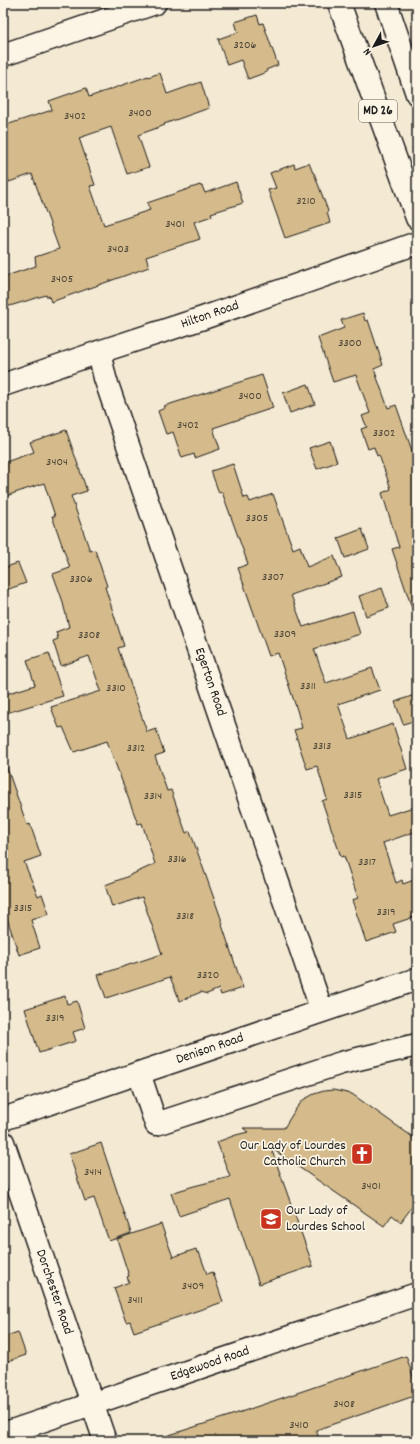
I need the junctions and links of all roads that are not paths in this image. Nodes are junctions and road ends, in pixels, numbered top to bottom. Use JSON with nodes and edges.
{"nodes":[{"id":1,"x":154,"y":3,"type":"edge"},
{"id":2,"x":339,"y":3,"type":"edge"},
{"id":3,"x":386,"y":3,"type":"edge"},
{"id":4,"x":3,"y":55,"type":"edge"},
{"id":5,"x":417,"y":94,"type":"edge"},
{"id":6,"x":417,"y":218,"type":"edge"},
{"id":7,"x":417,"y":243,"type":"edge"},
{"id":8,"x":99,"y":352,"type":"junction"},
{"id":9,"x":3,"y":385,"type":"edge"},
{"id":10,"x":417,"y":979,"type":"edge"},
{"id":11,"x":322,"y":1011,"type":"junction"},
{"id":12,"x":417,"y":1045,"type":"edge"},
{"id":13,"x":139,"y":1073,"type":"junction"},
{"id":14,"x":3,"y":1119,"type":"edge"},
{"id":15,"x":3,"y":1142,"type":"edge"},
{"id":16,"x":417,"y":1294,"type":"edge"},
{"id":17,"x":92,"y":1404,"type":"junction"},
{"id":18,"x":3,"y":1434,"type":"edge"},
{"id":19,"x":105,"y":1441,"type":"edge"}],
"edges":[{"from":1,"to":4,"type":"street"},
{"from":2,"to":6,"type":"street","number":"MD 26"},
{"from":3,"to":5,"type":"street","number":"MD 26"},
{"from":7,"to":8,"type":"street","name":"Hilton Road"},
{"from":8,"to":9,"type":"street","name":"Hilton Road"},
{"from":8,"to":11,"type":"street","name":"Egerton Road"},
{"from":10,"to":11,"type":"street","name":"Denison Road"},
{"from":11,"to":13,"type":"street","name":"Denison Road"},
{"from":12,"to":13,"type":"street"},
{"from":13,"to":14,"type":"street","name":"Denison Road"},
{"from":15,"to":17,"type":"street","name":"Dorchester Road"},
{"from":16,"to":17,"type":"street","name":"Edgewood Road"},
{"from":17,"to":18,"type":"street","name":"Edgewood Road"},
{"from":17,"to":19,"type":"street","name":"Dorchester Road"}]}
